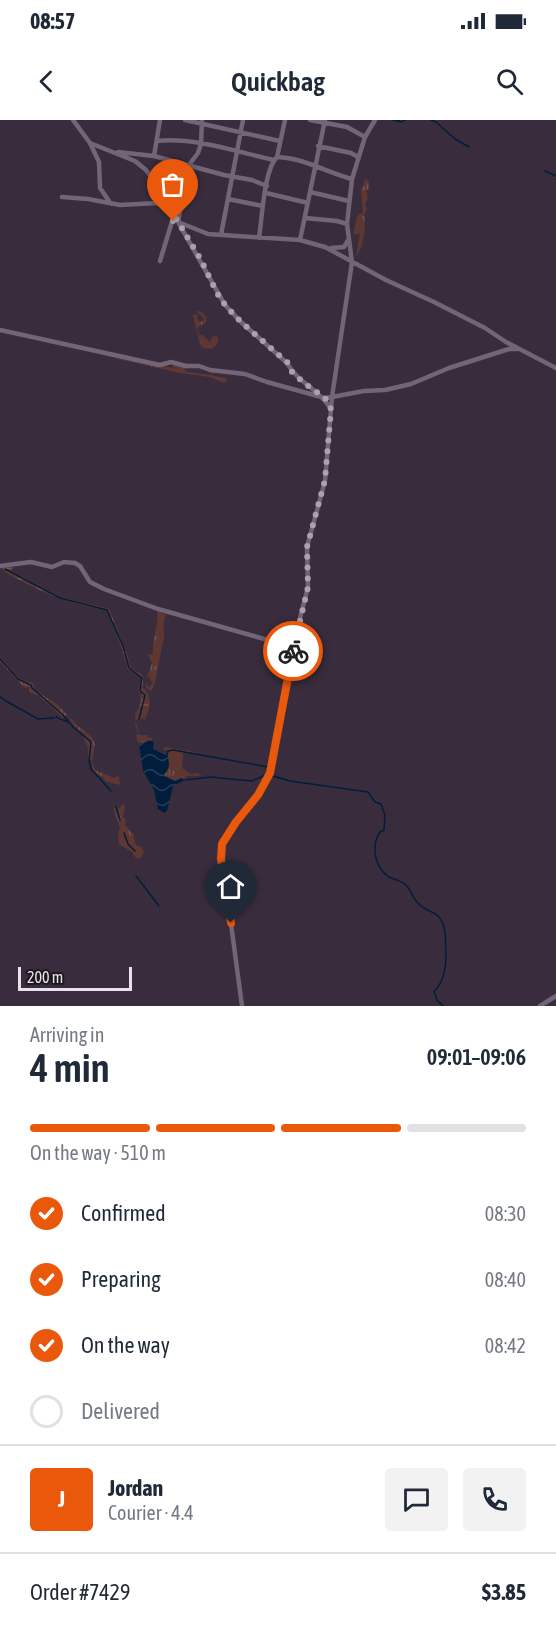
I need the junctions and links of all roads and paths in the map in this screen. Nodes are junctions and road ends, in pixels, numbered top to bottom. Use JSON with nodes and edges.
{"nodes":[{"id":1,"x":73,"y":120,"type":"edge"},
{"id":2,"x":160,"y":120,"type":"edge"},
{"id":3,"x":185,"y":120,"type":"edge"},
{"id":4,"x":243,"y":120,"type":"edge"},
{"id":5,"x":285,"y":120,"type":"edge"},
{"id":6,"x":310,"y":120,"type":"edge"},
{"id":7,"x":375,"y":120,"type":"edge"},
{"id":8,"x":202,"y":122,"type":"edge"},
{"id":9,"x":325,"y":122,"type":"edge"},
{"id":10,"x":241,"y":133,"type":"junction"},
{"id":11,"x":364,"y":137,"type":"junction"},
{"id":12,"x":157,"y":141,"type":"junction"},
{"id":13,"x":280,"y":141,"type":"junction"},
{"id":14,"x":90,"y":143,"type":"junction"},
{"id":15,"x":201,"y":144,"type":"junction"},
{"id":16,"x":318,"y":146,"type":"junction"},
{"id":17,"x":115,"y":152,"type":"junction"},
{"id":18,"x":237,"y":152,"type":"junction"},
{"id":19,"x":154,"y":156,"type":"junction"},
{"id":20,"x":358,"y":157,"type":"junction"},
{"id":21,"x":276,"y":159,"type":"junction"},
{"id":22,"x":189,"y":165,"type":"junction"},
{"id":23,"x":315,"y":166,"type":"junction"},
{"id":24,"x":231,"y":176,"type":"junction"},
{"id":25,"x":352,"y":179,"type":"junction"},
{"id":26,"x":267,"y":186,"type":"junction"},
{"id":27,"x":310,"y":192,"type":"junction"},
{"id":28,"x":266,"y":193,"type":"junction"},
{"id":29,"x":62,"y":197,"type":"dead end"},
{"id":30,"x":228,"y":199,"type":"junction"},
{"id":31,"x":349,"y":201,"type":"junction"},
{"id":32,"x":111,"y":202,"type":"junction"},
{"id":33,"x":308,"y":203,"type":"junction"},
{"id":34,"x":166,"y":206,"type":"junction"},
{"id":35,"x":263,"y":206,"type":"junction"},
{"id":36,"x":174,"y":215,"type":"junction"},
{"id":37,"x":305,"y":218,"type":"junction"},
{"id":38,"x":178,"y":222,"type":"junction"},
{"id":39,"x":347,"y":224,"type":"junction"},
{"id":40,"x":221,"y":235,"type":"junction"},
{"id":41,"x":259,"y":238,"type":"junction"},
{"id":42,"x":349,"y":238,"type":"junction"},
{"id":43,"x":300,"y":240,"type":"junction"},
{"id":44,"x":328,"y":248,"type":"junction"},
{"id":45,"x":160,"y":261,"type":"dead end"},
{"id":46,"x":352,"y":262,"type":"junction"},
{"id":47,"x":0,"y":330,"type":"edge"},
{"id":48,"x":519,"y":349,"type":"junction"},
{"id":49,"x":556,"y":368,"type":"edge"},
{"id":50,"x":332,"y":397,"type":"junction"},
{"id":51,"x":325,"y":398,"type":"junction"},
{"id":52,"x":331,"y":409,"type":"junction"},
{"id":53,"x":0,"y":566,"type":"edge"},
{"id":54,"x":295,"y":638,"type":"junction"},
{"id":55,"x":282,"y":644,"type":"junction"},
{"id":56,"x":293,"y":653,"type":"junction"},
{"id":57,"x":556,"y":996,"type":"edge"},
{"id":58,"x":242,"y":1006,"type":"edge"},
{"id":59,"x":540,"y":1006,"type":"edge"}],
"edges":[{"from":1,"to":14,"type":"street"},
{"from":2,"to":12,"type":"street"},
{"from":3,"to":8,"type":"street"},
{"from":4,"to":10,"type":"street"},
{"from":5,"to":13,"type":"street"},
{"from":6,"to":9,"type":"street"},
{"from":7,"to":11,"type":"street"},
{"from":8,"to":10,"type":"street"},
{"from":8,"to":15,"type":"street"},
{"from":9,"to":11,"type":"street"},
{"from":9,"to":16,"type":"street"},
{"from":10,"to":13,"type":"street"},
{"from":10,"to":18,"type":"street"},
{"from":11,"to":20,"type":"street"},
{"from":12,"to":15,"type":"street"},
{"from":12,"to":19,"type":"street"},
{"from":13,"to":21,"type":"street"},
{"from":14,"to":17,"type":"street"},
{"from":14,"to":32,"type":"street"},
{"from":15,"to":18,"type":"street"},
{"from":15,"to":22,"type":"street"},
{"from":16,"to":20,"type":"street"},
{"from":16,"to":23,"type":"street"},
{"from":17,"to":19,"type":"street"},
{"from":17,"to":34,"type":"street"},
{"from":18,"to":21,"type":"street"},
{"from":18,"to":24,"type":"street"},
{"from":19,"to":22,"type":"street"},
{"from":20,"to":25,"type":"street"},
{"from":21,"to":23,"type":"street"},
{"from":21,"to":26,"type":"street"},
{"from":22,"to":24,"type":"street"},
{"from":22,"to":38,"type":"street"},
{"from":23,"to":25,"type":"street"},
{"from":23,"to":27,"type":"street"},
{"from":24,"to":26,"type":"street"},
{"from":24,"to":30,"type":"street"},
{"from":25,"to":31,"type":"street"},
{"from":26,"to":28,"type":"street"},
{"from":27,"to":31,"type":"street"},
{"from":27,"to":33,"type":"street"},
{"from":28,"to":33,"type":"street"},
{"from":28,"to":35,"type":"street"},
{"from":29,"to":32,"type":"street"},
{"from":30,"to":35,"type":"street"},
{"from":30,"to":40,"type":"street"},
{"from":31,"to":39,"type":"street"},
{"from":32,"to":34,"type":"street"},
{"from":33,"to":37,"type":"street"},
{"from":34,"to":36,"type":"street"},
{"from":35,"to":41,"type":"street"},
{"from":36,"to":38,"type":"street"},
{"from":36,"to":45,"type":"street"},
{"from":37,"to":39,"type":"street"},
{"from":37,"to":43,"type":"street"},
{"from":38,"to":40,"type":"street"},
{"from":38,"to":51,"type":"street"},
{"from":39,"to":42,"type":"street"},
{"from":40,"to":41,"type":"street"},
{"from":41,"to":43,"type":"street"},
{"from":42,"to":44,"type":"street"},
{"from":42,"to":46,"type":"street"},
{"from":43,"to":44,"type":"street"},
{"from":44,"to":46,"type":"street"},
{"from":46,"to":48,"type":"street"},
{"from":46,"to":50,"type":"street"},
{"from":47,"to":51,"type":"street"},
{"from":48,"to":49,"type":"street"},
{"from":48,"to":50,"type":"street"},
{"from":50,"to":51,"type":"street"},
{"from":50,"to":52,"type":"street"},
{"from":51,"to":52,"type":"street"},
{"from":52,"to":54,"type":"street"},
{"from":53,"to":55,"type":"street"},
{"from":54,"to":55,"type":"street"},
{"from":54,"to":56,"type":"street"},
{"from":55,"to":56,"type":"street"},
{"from":56,"to":58,"type":"street"},
{"from":57,"to":59,"type":"street"}]}
